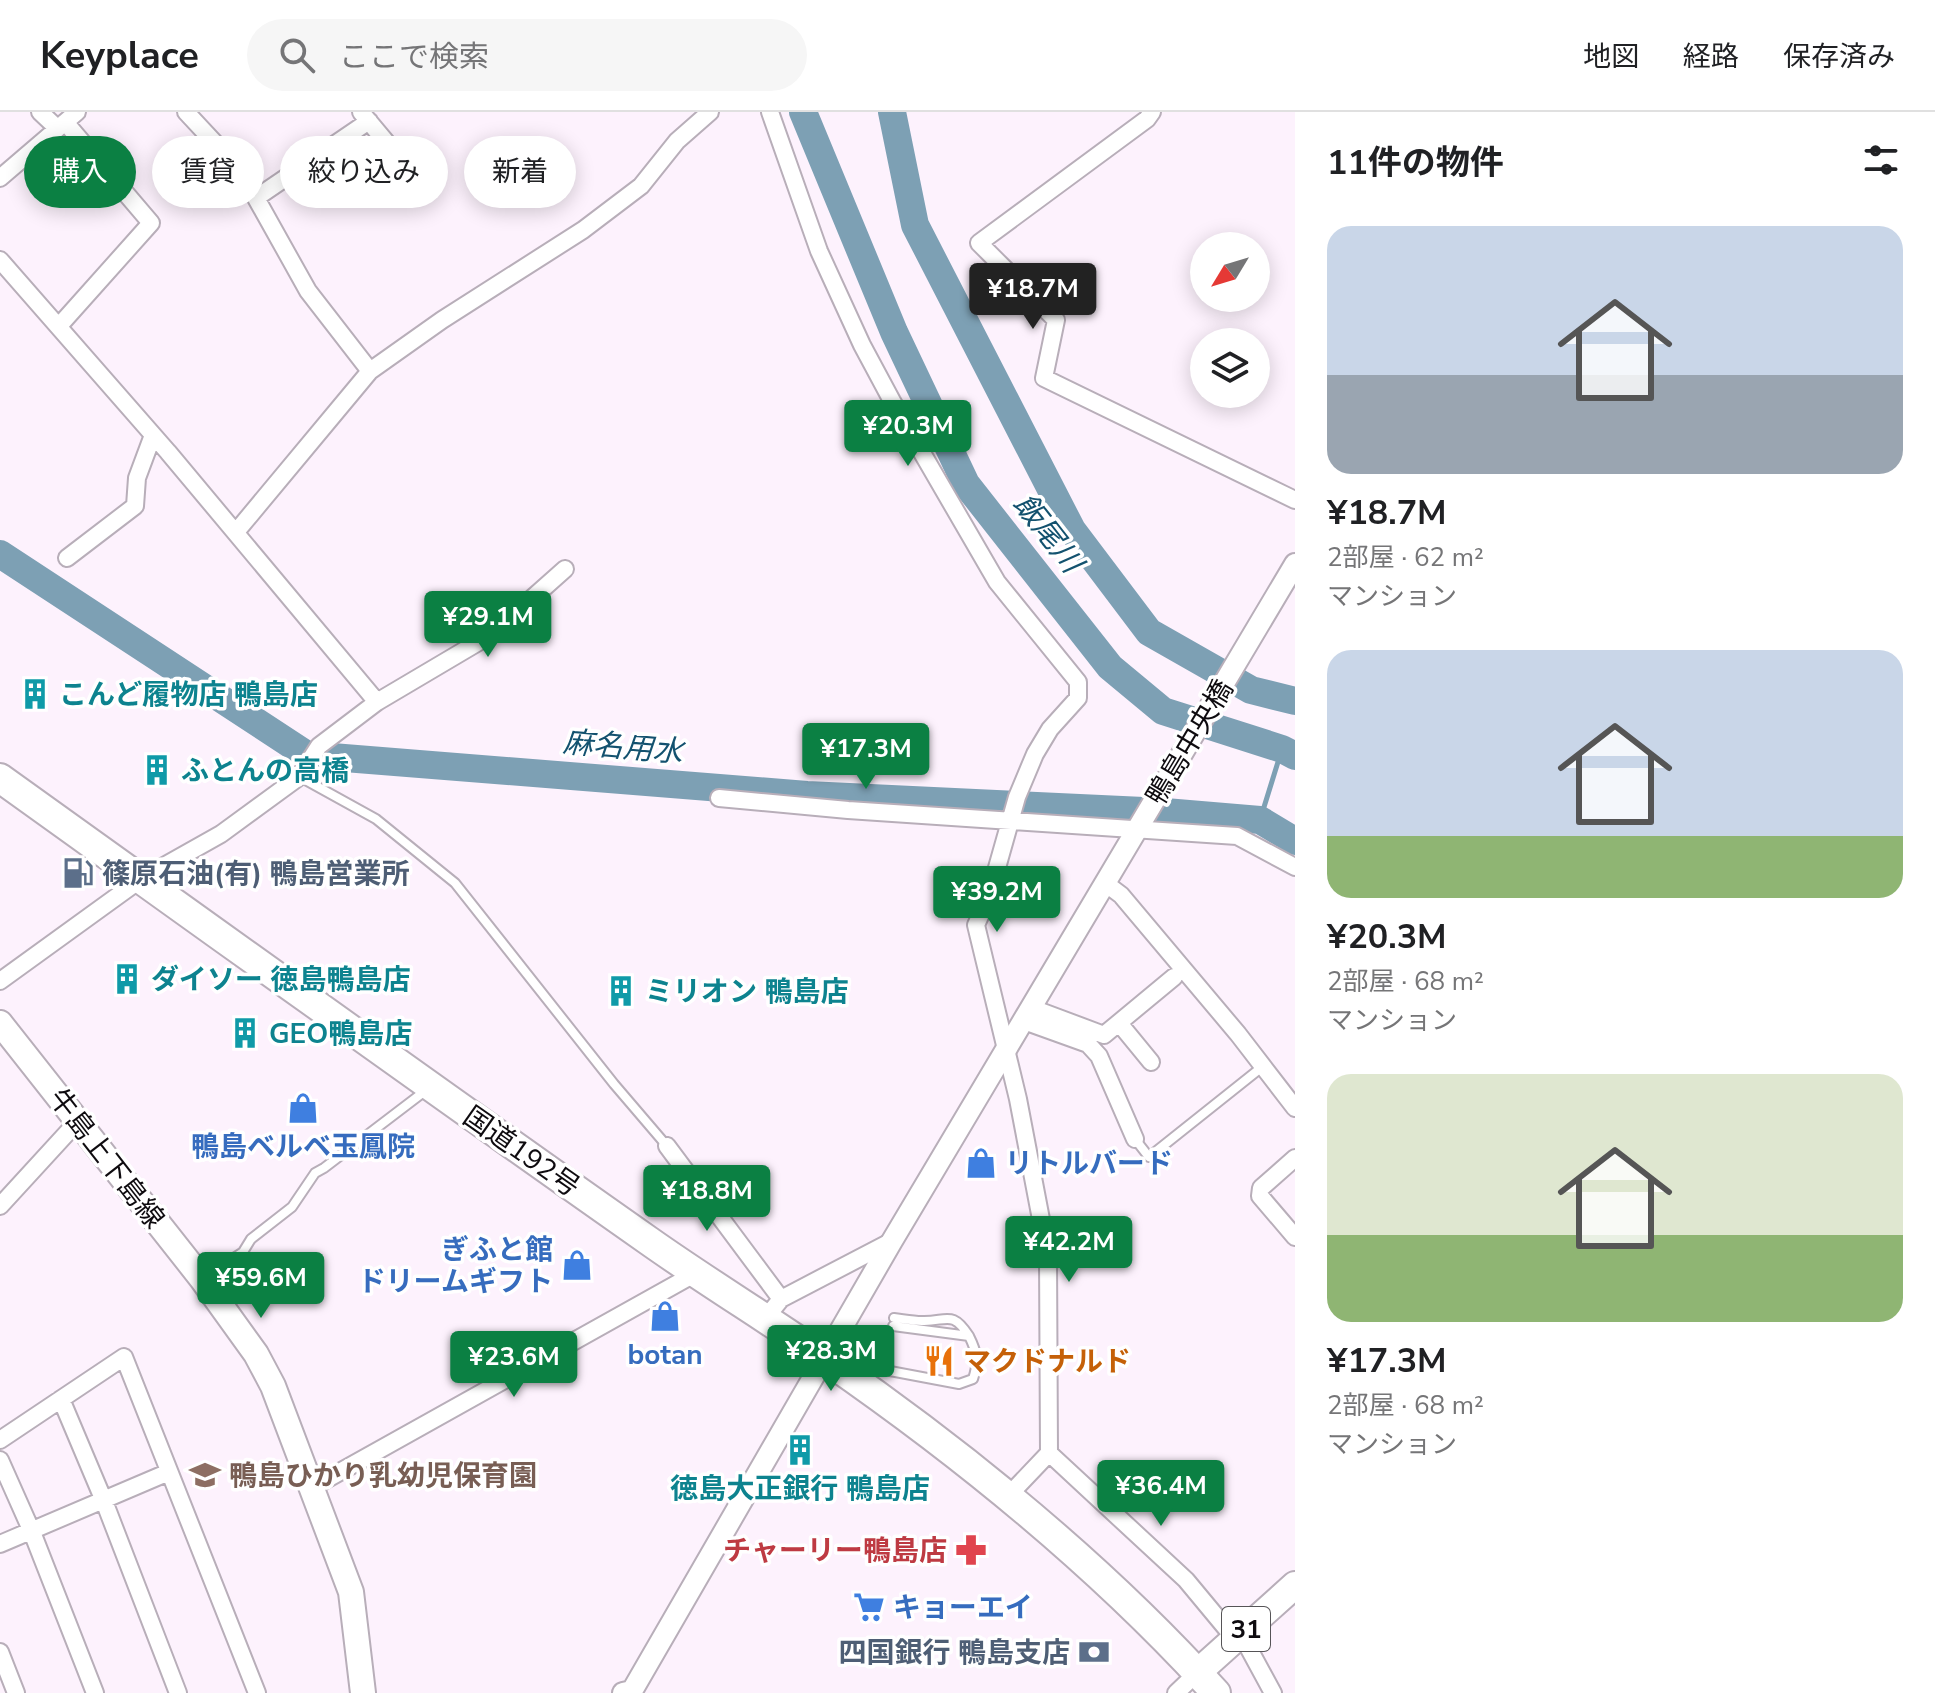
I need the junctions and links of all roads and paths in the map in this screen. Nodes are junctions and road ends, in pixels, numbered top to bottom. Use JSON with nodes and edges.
{"nodes":[{"id":1,"x":40,"y":112,"type":"edge"},
{"id":2,"x":186,"y":112,"type":"edge"},
{"id":3,"x":710,"y":112,"type":"edge"},
{"id":4,"x":770,"y":112,"type":"edge"},
{"id":5,"x":1152,"y":112,"type":"edge"},
{"id":6,"x":365,"y":116,"type":"edge"},
{"id":7,"x":66,"y":121,"type":"edge"},
{"id":8,"x":208,"y":136,"type":"edge"},
{"id":9,"x":381,"y":136,"type":"edge"},
{"id":10,"x":0,"y":178,"type":"edge"},
{"id":11,"x":264,"y":192,"type":"edge"},
{"id":12,"x":262,"y":208,"type":"edge"},
{"id":13,"x":0,"y":260,"type":"edge"},
{"id":14,"x":59,"y":326,"type":"junction"},
{"id":15,"x":370,"y":371,"type":"junction"},
{"id":16,"x":153,"y":435,"type":"junction"},
{"id":17,"x":1295,"y":500,"type":"edge"},
{"id":18,"x":236,"y":532,"type":"junction"},
{"id":19,"x":67,"y":558,"type":"dead end"},
{"id":20,"x":1295,"y":564,"type":"edge"},
{"id":21,"x":565,"y":569,"type":"dead end"},
{"id":22,"x":377,"y":702,"type":"junction"},
{"id":23,"x":303,"y":770,"type":"junction"},
{"id":24,"x":0,"y":778,"type":"edge"},
{"id":25,"x":719,"y":798,"type":"dead end"},
{"id":26,"x":1011,"y":818,"type":"junction"},
{"id":27,"x":1141,"y":822,"type":"junction"},
{"id":28,"x":1295,"y":867,"type":"edge"},
{"id":29,"x":141,"y":879,"type":"junction"},
{"id":30,"x":1105,"y":883,"type":"junction"},
{"id":31,"x":1174,"y":977,"type":"dead end"},
{"id":32,"x":0,"y":981,"type":"edge"},
{"id":33,"x":1028,"y":1015,"type":"junction"},
{"id":34,"x":0,"y":1023,"type":"edge"},
{"id":35,"x":1119,"y":1023,"type":"junction"},
{"id":36,"x":1007,"y":1049,"type":"junction"},
{"id":37,"x":1151,"y":1062,"type":"dead end"},
{"id":38,"x":1263,"y":1066,"type":"junction"},
{"id":39,"x":431,"y":1087,"type":"junction"},
{"id":40,"x":1295,"y":1108,"type":"edge"},
{"id":41,"x":78,"y":1121,"type":"junction"},
{"id":42,"x":1135,"y":1139,"type":"joint"},
{"id":43,"x":667,"y":1146,"type":"joint"},
{"id":44,"x":1295,"y":1158,"type":"edge"},
{"id":45,"x":0,"y":1206,"type":"edge"},
{"id":46,"x":1295,"y":1237,"type":"edge"},
{"id":47,"x":892,"y":1241,"type":"junction"},
{"id":48,"x":696,"y":1273,"type":"junction"},
{"id":49,"x":202,"y":1279,"type":"junction"},
{"id":50,"x":772,"y":1309,"type":"junction"},
{"id":51,"x":969,"y":1336,"type":"junction"},
{"id":52,"x":825,"y":1359,"type":"junction"},
{"id":53,"x":890,"y":1371,"type":"dead end"},
{"id":54,"x":61,"y":1399,"type":"junction"},
{"id":55,"x":0,"y":1440,"type":"edge"},
{"id":56,"x":1049,"y":1453,"type":"junction"},
{"id":57,"x":0,"y":1460,"type":"edge"},
{"id":58,"x":169,"y":1472,"type":"junction"},
{"id":59,"x":311,"y":1488,"type":"junction"},
{"id":60,"x":1009,"y":1495,"type":"junction"},
{"id":61,"x":104,"y":1501,"type":"junction"},
{"id":62,"x":32,"y":1532,"type":"junction"},
{"id":63,"x":0,"y":1544,"type":"edge"},
{"id":64,"x":1295,"y":1585,"type":"edge"},
{"id":65,"x":1238,"y":1636,"type":"junction"},
{"id":66,"x":0,"y":1652,"type":"edge"},
{"id":67,"x":1206,"y":1683,"type":"edge"},
{"id":68,"x":629,"y":1692,"type":"edge"},
{"id":69,"x":16,"y":1693,"type":"edge"},
{"id":70,"x":95,"y":1693,"type":"edge"},
{"id":71,"x":178,"y":1693,"type":"edge"},
{"id":72,"x":257,"y":1693,"type":"edge"},
{"id":73,"x":363,"y":1693,"type":"edge"},
{"id":74,"x":1176,"y":1693,"type":"edge"},
{"id":75,"x":1273,"y":1693,"type":"edge"}],
"edges":[{"from":1,"to":7,"type":"street"},
{"from":2,"to":8,"type":"street"},
{"from":3,"to":15,"type":"street"},
{"from":4,"to":26,"type":"street"},
{"from":5,"to":17,"type":"street"},
{"from":6,"to":9,"type":"street"},
{"from":6,"to":11,"type":"street"},
{"from":7,"to":10,"type":"street"},
{"from":7,"to":14,"type":"street"},
{"from":12,"to":15,"type":"street"},
{"from":13,"to":14,"type":"street"},
{"from":14,"to":16,"type":"street"},
{"from":15,"to":18,"type":"street"},
{"from":16,"to":18,"type":"street"},
{"from":16,"to":19,"type":"street"},
{"from":18,"to":22,"type":"street"},
{"from":20,"to":27,"type":"street","name":"鴨島中央橋"},
{"from":21,"to":22,"type":"street"},
{"from":22,"to":23,"type":"street"},
{"from":23,"to":29,"type":"street"},
{"from":23,"to":43,"type":"lane"},
{"from":24,"to":29,"type":"highway","name":"国道192号"},
{"from":25,"to":26,"type":"street"},
{"from":26,"to":27,"type":"street"},
{"from":26,"to":36,"type":"street"},
{"from":27,"to":28,"type":"street"},
{"from":27,"to":30,"type":"street","name":"鴨島中央橋"},
{"from":29,"to":32,"type":"street"},
{"from":29,"to":39,"type":"highway","name":"国道192号"},
{"from":30,"to":33,"type":"street","name":"鴨島中央橋"},
{"from":30,"to":38,"type":"street"},
{"from":31,"to":35,"type":"street"},
{"from":33,"to":35,"type":"street"},
{"from":33,"to":36,"type":"street","name":"鴨島中央橋"},
{"from":33,"to":42,"type":"street"},
{"from":34,"to":41,"type":"main road","name":"牛島上下島線"},
{"from":35,"to":37,"type":"street"},
{"from":36,"to":47,"type":"street","name":"鴨島中央橋"},
{"from":36,"to":56,"type":"street"},
{"from":38,"to":40,"type":"street"},
{"from":38,"to":42,"type":"lane"},
{"from":39,"to":48,"type":"highway","name":"国道192号"},
{"from":39,"to":49,"type":"lane"},
{"from":41,"to":45,"type":"street"},
{"from":41,"to":49,"type":"main road","name":"牛島上下島線"},
{"from":43,"to":50,"type":"street"},
{"from":44,"to":46,"type":"street"},
{"from":47,"to":50,"type":"street"},
{"from":47,"to":52,"type":"street","name":"鴨島中央橋"},
{"from":48,"to":50,"type":"highway","name":"国道192号"},
{"from":48,"to":59,"type":"street"},
{"from":49,"to":59,"type":"main road","name":"牛島上下島線"},
{"from":50,"to":52,"type":"highway","name":"国道192号"},
{"from":51,"to":51,"type":"lane"},
{"from":51,"to":53,"type":"lane"},
{"from":52,"to":60,"type":"highway","name":"国道192号"},
{"from":52,"to":68,"type":"street","name":"鴨島中央橋"},
{"from":54,"to":55,"type":"street"},
{"from":54,"to":58,"type":"street"},
{"from":54,"to":61,"type":"street"},
{"from":56,"to":60,"type":"street"},
{"from":56,"to":65,"type":"street"},
{"from":57,"to":62,"type":"street"},
{"from":58,"to":61,"type":"street"},
{"from":58,"to":72,"type":"street"},
{"from":59,"to":73,"type":"main road","name":"牛島上下島線"},
{"from":60,"to":67,"type":"highway","name":"国道192号"},
{"from":61,"to":62,"type":"street"},
{"from":61,"to":71,"type":"street"},
{"from":62,"to":63,"type":"street"},
{"from":62,"to":70,"type":"street"},
{"from":64,"to":65,"type":"main road","number":"31"},
{"from":65,"to":67,"type":"main road","number":"31"},
{"from":65,"to":75,"type":"street"},
{"from":66,"to":69,"type":"street"},
{"from":67,"to":74,"type":"street"}]}
